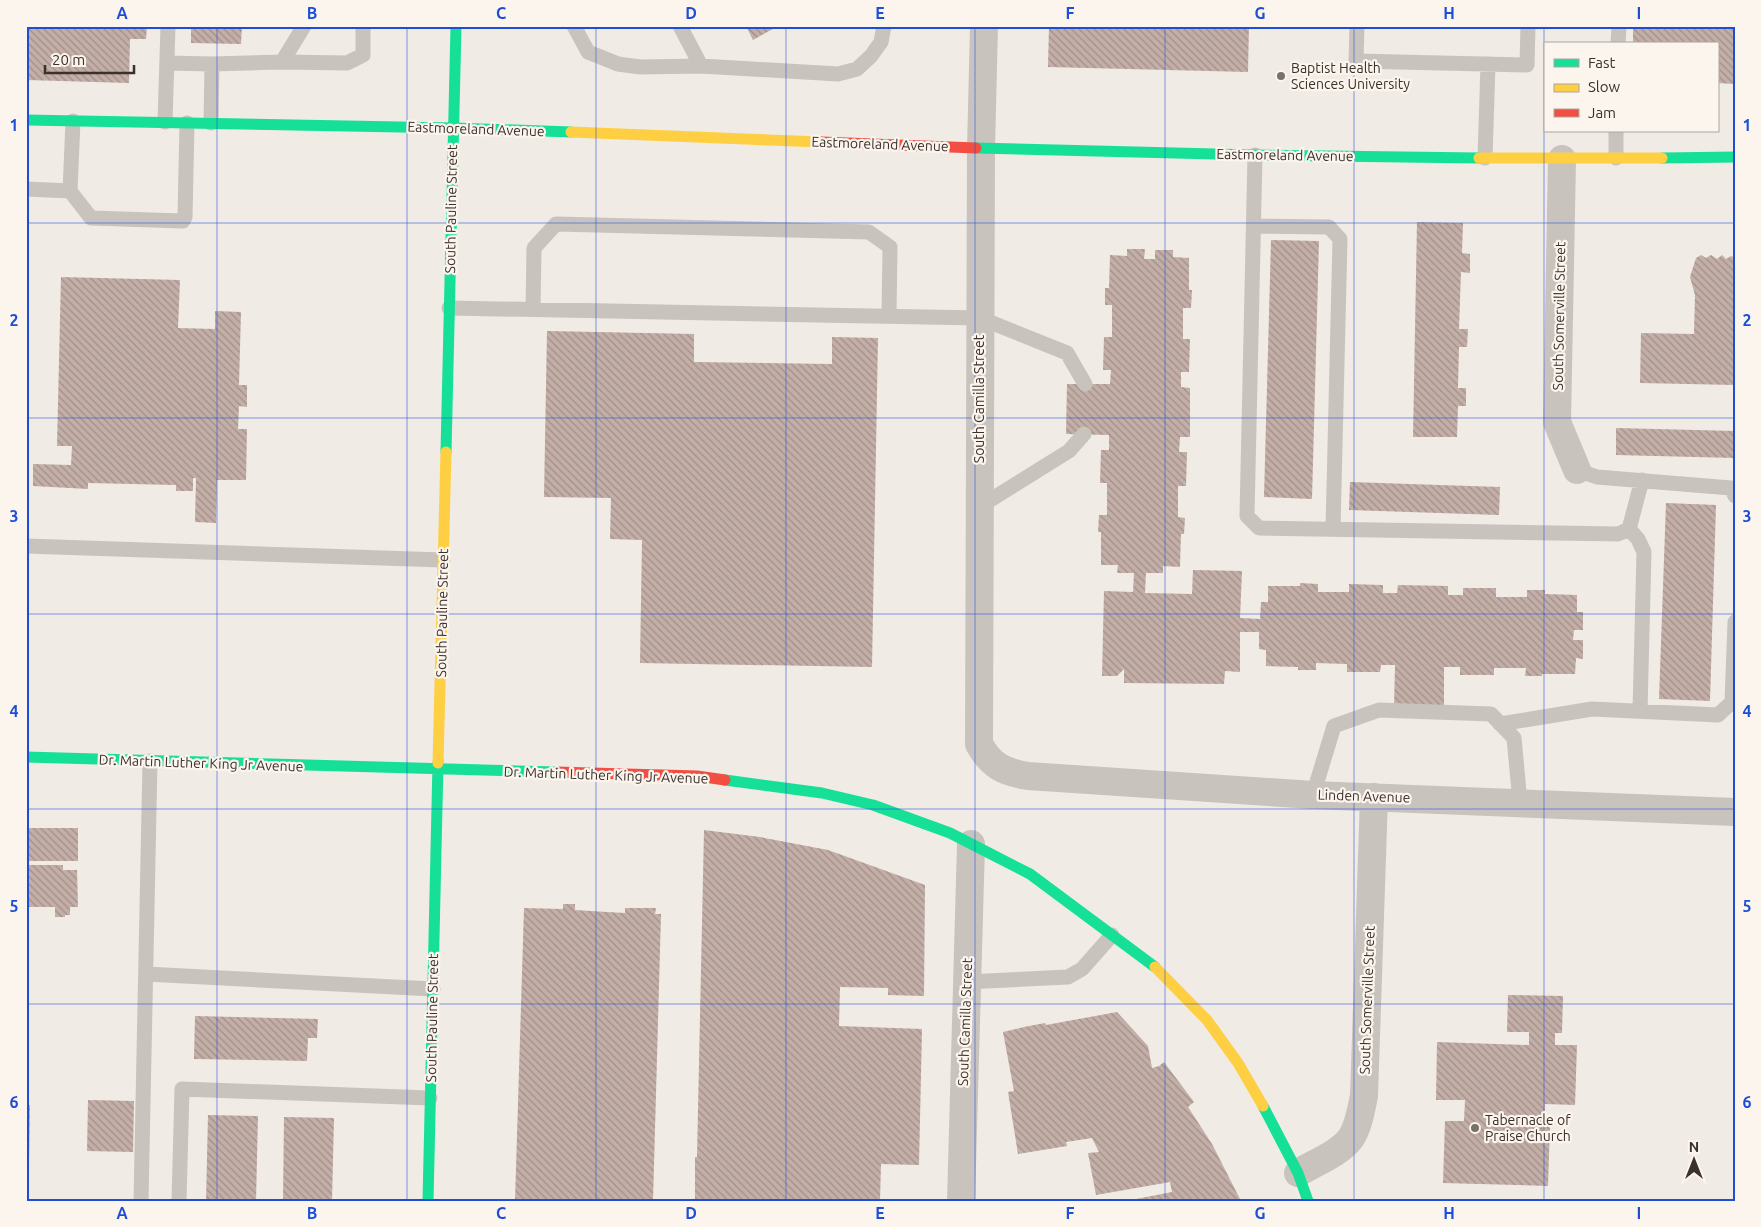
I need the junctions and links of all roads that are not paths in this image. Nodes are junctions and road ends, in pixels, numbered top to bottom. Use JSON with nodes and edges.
{"nodes":[{"id":1,"x":168,"y":26,"type":"edge"},
{"id":2,"x":304,"y":26,"type":"edge"},
{"id":3,"x":363,"y":26,"type":"edge"},
{"id":4,"x":456,"y":26,"type":"edge"},
{"id":5,"x":574,"y":26,"type":"edge"},
{"id":6,"x":680,"y":26,"type":"edge"},
{"id":7,"x":884,"y":26,"type":"edge"},
{"id":8,"x":984,"y":26,"type":"edge"},
{"id":9,"x":1357,"y":26,"type":"edge"},
{"id":10,"x":1528,"y":26,"type":"edge"},
{"id":11,"x":1619,"y":26,"type":"edge"},
{"id":12,"x":1618,"y":42,"type":"edge"},
{"id":13,"x":282,"y":62,"type":"junction"},
{"id":14,"x":167,"y":63,"type":"junction"},
{"id":15,"x":212,"y":64,"type":"junction"},
{"id":16,"x":1488,"y":64,"type":"junction"},
{"id":17,"x":701,"y":66,"type":"junction"},
{"id":18,"x":26,"y":120,"type":"edge"},
{"id":19,"x":73,"y":121,"type":"junction"},
{"id":20,"x":165,"y":122,"type":"junction"},
{"id":21,"x":186,"y":123,"type":"junction"},
{"id":22,"x":211,"y":123,"type":"junction"},
{"id":23,"x":453,"y":128,"type":"junction"},
{"id":24,"x":1616,"y":132,"type":"edge"},
{"id":25,"x":981,"y":148,"type":"junction"},
{"id":26,"x":1255,"y":155,"type":"junction"},
{"id":27,"x":1735,"y":156,"type":"edge"},
{"id":28,"x":1485,"y":158,"type":"junction"},
{"id":29,"x":1616,"y":158,"type":"junction"},
{"id":30,"x":1562,"y":159,"type":"junction"},
{"id":31,"x":26,"y":189,"type":"edge"},
{"id":32,"x":70,"y":191,"type":"junction"},
{"id":33,"x":1254,"y":226,"type":"junction"},
{"id":34,"x":449,"y":308,"type":"junction"},
{"id":35,"x":533,"y":309,"type":"junction"},
{"id":36,"x":889,"y":315,"type":"junction"},
{"id":37,"x":980,"y":318,"type":"junction"},
{"id":38,"x":1085,"y":384,"type":"dead end"},
{"id":39,"x":1084,"y":434,"type":"dead end"},
{"id":40,"x":1576,"y":470,"type":"joint"},
{"id":41,"x":1642,"y":480,"type":"junction"},
{"id":42,"x":1733,"y":490,"type":"edge"},
{"id":43,"x":979,"y":507,"type":"junction"},
{"id":44,"x":1629,"y":529,"type":"junction"},
{"id":45,"x":1334,"y":530,"type":"junction"},
{"id":46,"x":26,"y":546,"type":"edge"},
{"id":47,"x":443,"y":560,"type":"junction"},
{"id":48,"x":1735,"y":622,"type":"edge"},
{"id":49,"x":1640,"y":711,"type":"junction"},
{"id":50,"x":1500,"y":724,"type":"junction"},
{"id":51,"x":26,"y":758,"type":"edge"},
{"id":52,"x":150,"y":761,"type":"junction"},
{"id":53,"x":996,"y":765,"type":"joint"},
{"id":54,"x":438,"y":770,"type":"junction"},
{"id":55,"x":1313,"y":795,"type":"junction"},
{"id":56,"x":1374,"y":797,"type":"junction"},
{"id":57,"x":1520,"y":802,"type":"junction"},
{"id":58,"x":1735,"y":812,"type":"edge"},
{"id":59,"x":971,"y":844,"type":"junction"},
{"id":60,"x":1112,"y":935,"type":"junction"},
{"id":61,"x":146,"y":974,"type":"junction"},
{"id":62,"x":966,"y":982,"type":"junction"},
{"id":63,"x":433,"y":989,"type":"junction"},
{"id":64,"x":430,"y":1098,"type":"junction"},
{"id":65,"x":1298,"y":1173,"type":"junction"},
{"id":66,"x":141,"y":1201,"type":"edge"},
{"id":67,"x":179,"y":1201,"type":"edge"},
{"id":68,"x":428,"y":1201,"type":"edge"},
{"id":69,"x":960,"y":1201,"type":"edge"},
{"id":70,"x":1308,"y":1201,"type":"edge"}],
"edges":[{"from":1,"to":14,"type":"lane"},
{"from":2,"to":13,"type":"lane"},
{"from":3,"to":13,"type":"lane"},
{"from":4,"to":23,"type":"main road","name":"South Pauline Street"},
{"from":5,"to":17,"type":"lane"},
{"from":6,"to":17,"type":"lane"},
{"from":7,"to":17,"type":"lane"},
{"from":8,"to":25,"type":"street","name":"South Camilla Street"},
{"from":9,"to":16,"type":"lane"},
{"from":10,"to":16,"type":"lane"},
{"from":11,"to":12,"type":"lane"},
{"from":13,"to":15,"type":"lane"},
{"from":14,"to":15,"type":"lane"},
{"from":14,"to":20,"type":"lane"},
{"from":15,"to":22,"type":"lane"},
{"from":16,"to":28,"type":"lane"},
{"from":18,"to":19,"type":"main road","name":"Eastmoreland Avenue"},
{"from":19,"to":20,"type":"main road","name":"Eastmoreland Avenue"},
{"from":19,"to":32,"type":"lane"},
{"from":20,"to":21,"type":"main road","name":"Eastmoreland Avenue"},
{"from":21,"to":22,"type":"main road","name":"Eastmoreland Avenue"},
{"from":21,"to":32,"type":"lane"},
{"from":22,"to":23,"type":"main road","name":"Eastmoreland Avenue"},
{"from":23,"to":25,"type":"main road","name":"Eastmoreland Avenue"},
{"from":23,"to":34,"type":"main road","name":"South Pauline Street"},
{"from":24,"to":29,"type":"lane"},
{"from":25,"to":26,"type":"main road","name":"Eastmoreland Avenue"},
{"from":25,"to":37,"type":"street","name":"South Camilla Street"},
{"from":26,"to":28,"type":"main road","name":"Eastmoreland Avenue"},
{"from":26,"to":33,"type":"lane"},
{"from":27,"to":29,"type":"main road","name":"Eastmoreland Avenue"},
{"from":28,"to":30,"type":"main road","name":"Eastmoreland Avenue"},
{"from":29,"to":30,"type":"main road","name":"Eastmoreland Avenue"},
{"from":30,"to":40,"type":"street","name":"South Somerville Street"},
{"from":31,"to":32,"type":"lane"},
{"from":33,"to":45,"type":"lane"},
{"from":33,"to":45,"type":"lane"},
{"from":34,"to":35,"type":"lane"},
{"from":34,"to":47,"type":"main road","name":"South Pauline Street"},
{"from":35,"to":36,"type":"lane"},
{"from":35,"to":36,"type":"lane"},
{"from":36,"to":37,"type":"lane"},
{"from":37,"to":38,"type":"lane"},
{"from":37,"to":43,"type":"street","name":"South Camilla Street"},
{"from":39,"to":43,"type":"lane"},
{"from":40,"to":41,"type":"lane"},
{"from":41,"to":42,"type":"lane"},
{"from":41,"to":44,"type":"lane"},
{"from":43,"to":53,"type":"street","name":"South Camilla Street"},
{"from":44,"to":45,"type":"lane"},
{"from":44,"to":49,"type":"lane"},
{"from":46,"to":47,"type":"lane"},
{"from":47,"to":54,"type":"main road","name":"South Pauline Street"},
{"from":48,"to":49,"type":"lane"},
{"from":49,"to":50,"type":"lane"},
{"from":50,"to":55,"type":"lane"},
{"from":50,"to":57,"type":"lane"},
{"from":51,"to":52,"type":"main road","name":"Dr. Martin Luther King Jr Avenue"},
{"from":52,"to":54,"type":"main road","name":"Dr. Martin Luther King Jr Avenue"},
{"from":52,"to":61,"type":"lane"},
{"from":53,"to":55,"type":"street","name":"Linden Avenue"},
{"from":54,"to":59,"type":"main road","name":"Dr. Martin Luther King Jr Avenue"},
{"from":54,"to":63,"type":"main road","name":"South Pauline Street"},
{"from":55,"to":56,"type":"street","name":"Linden Avenue"},
{"from":56,"to":57,"type":"street","name":"Linden Avenue"},
{"from":56,"to":65,"type":"street","name":"South Somerville Street"},
{"from":57,"to":58,"type":"street","name":"Linden Avenue"},
{"from":59,"to":60,"type":"main road","name":"Dr. Martin Luther King Jr Avenue"},
{"from":59,"to":62,"type":"street","name":"South Camilla Street"},
{"from":60,"to":62,"type":"lane"},
{"from":60,"to":65,"type":"main road","name":"Dr. Martin Luther King Jr Avenue"},
{"from":61,"to":63,"type":"lane"},
{"from":61,"to":66,"type":"lane"},
{"from":62,"to":69,"type":"street","name":"South Camilla Street"},
{"from":63,"to":64,"type":"main road","name":"South Pauline Street"},
{"from":64,"to":67,"type":"lane"},
{"from":64,"to":68,"type":"main road","name":"South Pauline Street"},
{"from":65,"to":70,"type":"main road","name":"Dr. Martin Luther King Jr Avenue"}]}
